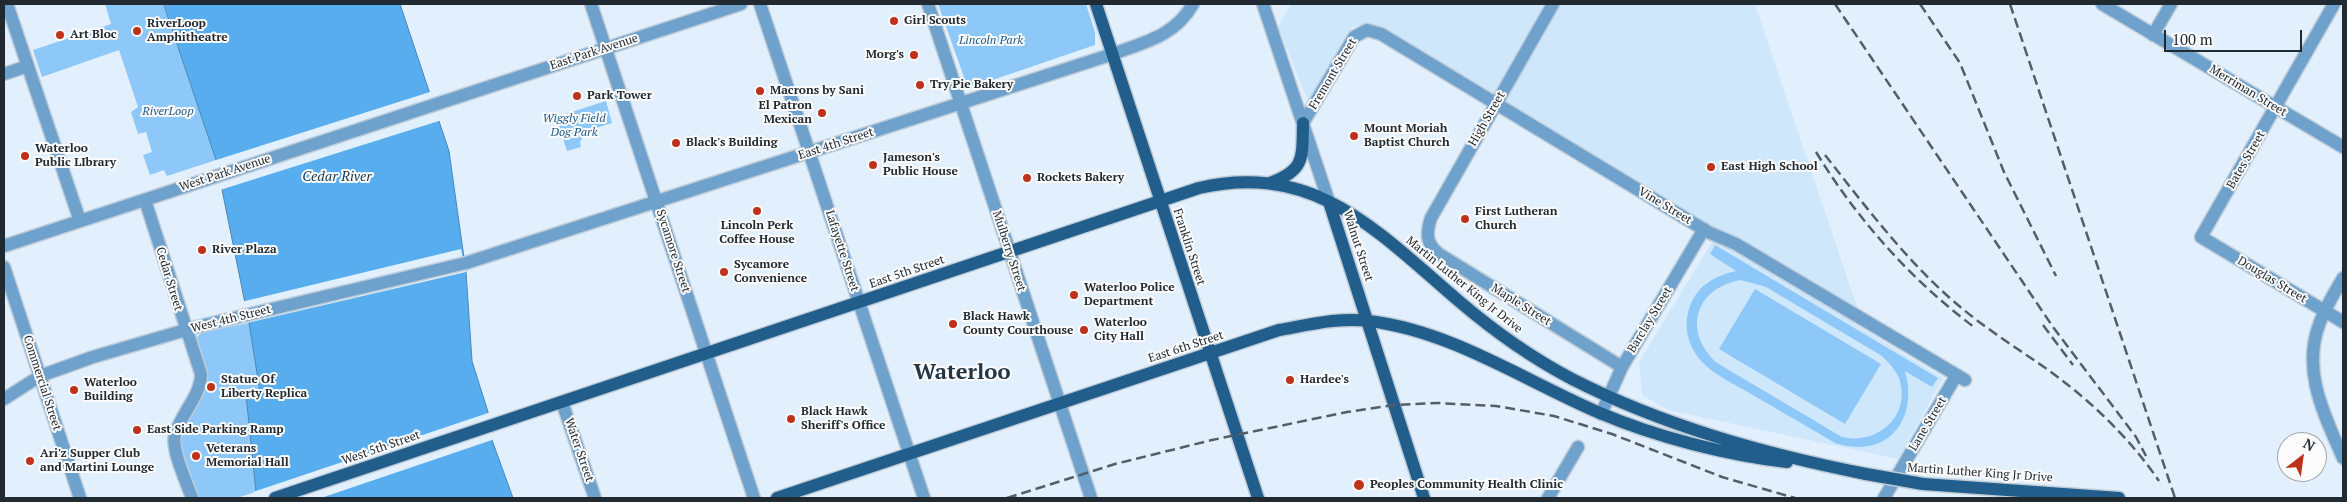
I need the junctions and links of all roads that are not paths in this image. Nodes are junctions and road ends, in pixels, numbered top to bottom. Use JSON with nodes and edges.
{"nodes":[{"id":1,"x":7,"y":4,"type":"edge"},
{"id":2,"x":591,"y":4,"type":"edge"},
{"id":3,"x":741,"y":4,"type":"edge"},
{"id":4,"x":760,"y":4,"type":"edge"},
{"id":5,"x":928,"y":4,"type":"edge"},
{"id":6,"x":1096,"y":4,"type":"edge"},
{"id":7,"x":1193,"y":4,"type":"edge"},
{"id":8,"x":1263,"y":4,"type":"edge"},
{"id":9,"x":1552,"y":4,"type":"edge"},
{"id":10,"x":2102,"y":4,"type":"edge"},
{"id":11,"x":2171,"y":4,"type":"edge"},
{"id":12,"x":2334,"y":4,"type":"edge"},
{"id":13,"x":1367,"y":30,"type":"joint"},
{"id":14,"x":2153,"y":35,"type":"junction"},
{"id":15,"x":606,"y":48,"type":"junction"},
{"id":16,"x":1113,"y":54,"type":"junction"},
{"id":17,"x":28,"y":66,"type":"junction"},
{"id":18,"x":4,"y":74,"type":"edge"},
{"id":19,"x":447,"y":100,"type":"joint"},
{"id":20,"x":961,"y":104,"type":"junction"},
{"id":21,"x":1496,"y":105,"type":"junction"},
{"id":22,"x":2276,"y":107,"type":"junction"},
{"id":23,"x":1303,"y":123,"type":"junction"},
{"id":24,"x":2343,"y":147,"type":"edge"},
{"id":25,"x":809,"y":152,"type":"junction"},
{"id":26,"x":1270,"y":183,"type":"junction"},
{"id":27,"x":145,"y":200,"type":"junction"},
{"id":28,"x":1159,"y":201,"type":"junction"},
{"id":29,"x":656,"y":202,"type":"junction"},
{"id":30,"x":1329,"y":202,"type":"junction"},
{"id":31,"x":80,"y":221,"type":"junction"},
{"id":32,"x":1704,"y":229,"type":"junction"},
{"id":33,"x":1427,"y":236,"type":"joint"},
{"id":34,"x":2201,"y":237,"type":"joint"},
{"id":35,"x":4,"y":246,"type":"edge"},
{"id":36,"x":1010,"y":252,"type":"junction"},
{"id":37,"x":466,"y":263,"type":"joint"},
{"id":38,"x":4,"y":267,"type":"edge"},
{"id":39,"x":2343,"y":278,"type":"edge"},
{"id":40,"x":859,"y":302,"type":"junction"},
{"id":41,"x":2325,"y":311,"type":"junction"},
{"id":42,"x":1367,"y":321,"type":"junction"},
{"id":43,"x":2343,"y":322,"type":"edge"},
{"id":44,"x":186,"y":330,"type":"junction"},
{"id":45,"x":1210,"y":353,"type":"junction"},
{"id":46,"x":707,"y":354,"type":"junction"},
{"id":47,"x":1622,"y":367,"type":"junction"},
{"id":48,"x":40,"y":376,"type":"junction"},
{"id":49,"x":1960,"y":378,"type":"joint"},
{"id":50,"x":1608,"y":397,"type":"junction"},
{"id":51,"x":4,"y":398,"type":"edge"},
{"id":52,"x":562,"y":402,"type":"junction"},
{"id":53,"x":1060,"y":404,"type":"junction"},
{"id":54,"x":1602,"y":414,"type":"junction"},
{"id":55,"x":496,"y":424,"type":"joint"},
{"id":56,"x":1578,"y":447,"type":"dead end"},
{"id":57,"x":909,"y":454,"type":"junction"},
{"id":58,"x":2343,"y":458,"type":"edge"},
{"id":59,"x":1839,"y":469,"type":"junction"},
{"id":60,"x":80,"y":498,"type":"edge"},
{"id":61,"x":192,"y":498,"type":"edge"},
{"id":62,"x":274,"y":498,"type":"edge"},
{"id":63,"x":595,"y":498,"type":"edge"},
{"id":64,"x":754,"y":498,"type":"edge"},
{"id":65,"x":777,"y":498,"type":"edge"},
{"id":66,"x":924,"y":498,"type":"edge"},
{"id":67,"x":1091,"y":498,"type":"edge"},
{"id":68,"x":1258,"y":498,"type":"edge"},
{"id":69,"x":1424,"y":498,"type":"edge"},
{"id":70,"x":1548,"y":498,"type":"edge"},
{"id":71,"x":1884,"y":498,"type":"edge"},
{"id":72,"x":2117,"y":498,"type":"edge"}],
"edges":[{"from":1,"to":17,"type":"street"},
{"from":2,"to":15,"type":"street","name":"Sycamore Street"},
{"from":3,"to":15,"type":"street","name":"East Park Avenue"},
{"from":4,"to":25,"type":"street","name":"Lafayette Street"},
{"from":5,"to":20,"type":"street","name":"Mulberry Street"},
{"from":6,"to":16,"type":"main road","name":"Franklin Street"},
{"from":7,"to":16,"type":"street","name":"East 4th Street"},
{"from":8,"to":23,"type":"street","name":"Walnut Street"},
{"from":9,"to":21,"type":"street","name":"High Street"},
{"from":10,"to":14,"type":"street","name":"Merriman Street"},
{"from":11,"to":14,"type":"street"},
{"from":12,"to":22,"type":"street","name":"Bates Street"},
{"from":13,"to":21,"type":"street","name":"Vine Street"},
{"from":13,"to":23,"type":"street","name":"Fremont Street"},
{"from":14,"to":22,"type":"street","name":"Merriman Street"},
{"from":15,"to":19,"type":"street","name":"East Park Avenue"},
{"from":15,"to":29,"type":"street","name":"Sycamore Street"},
{"from":16,"to":20,"type":"street","name":"East 4th Street"},
{"from":16,"to":28,"type":"main road","name":"Franklin Street"},
{"from":17,"to":18,"type":"street"},
{"from":17,"to":31,"type":"street"},
{"from":19,"to":27,"type":"street","name":"West Park Avenue"},
{"from":20,"to":25,"type":"street","name":"East 4th Street"},
{"from":20,"to":36,"type":"street","name":"Mulberry Street"},
{"from":21,"to":32,"type":"street","name":"Vine Street"},
{"from":21,"to":33,"type":"street","name":"High Street"},
{"from":22,"to":24,"type":"street","name":"Merriman Street"},
{"from":22,"to":34,"type":"street","name":"Bates Street"},
{"from":23,"to":26,"type":"main road"},
{"from":23,"to":30,"type":"street","name":"Walnut Street"},
{"from":25,"to":29,"type":"street","name":"East 4th Street"},
{"from":25,"to":40,"type":"street","name":"Lafayette Street"},
{"from":26,"to":28,"type":"main road","name":"East 5th Street"},
{"from":26,"to":30,"type":"main road","name":"East 5th Street"},
{"from":27,"to":31,"type":"street","name":"West Park Avenue"},
{"from":27,"to":44,"type":"street","name":"Cedar Street"},
{"from":28,"to":36,"type":"main road","name":"East 5th Street"},
{"from":28,"to":45,"type":"main road","name":"Franklin Street"},
{"from":29,"to":37,"type":"street","name":"East 4th Street"},
{"from":29,"to":46,"type":"street","name":"Sycamore Street"},
{"from":30,"to":42,"type":"main road","name":"Walnut Street"},
{"from":30,"to":50,"type":"main road","name":"Martin Luther King Jr Drive"},
{"from":31,"to":35,"type":"street","name":"West Park Avenue"},
{"from":32,"to":47,"type":"street","name":"Barclay Street"},
{"from":32,"to":49,"type":"street","name":"Vine Street"},
{"from":33,"to":47,"type":"street","name":"Maple Street"},
{"from":34,"to":41,"type":"street","name":"Douglas Street"},
{"from":36,"to":40,"type":"main road","name":"East 5th Street"},
{"from":36,"to":53,"type":"street","name":"Mulberry Street"},
{"from":37,"to":44,"type":"street","name":"West 4th Street"},
{"from":38,"to":48,"type":"street","name":"Commercial Street"},
{"from":39,"to":41,"type":"street"},
{"from":40,"to":46,"type":"main road","name":"East 5th Street"},
{"from":40,"to":57,"type":"street","name":"Lafayette Street"},
{"from":41,"to":43,"type":"street","name":"Douglas Street"},
{"from":41,"to":58,"type":"street"},
{"from":42,"to":45,"type":"main road","name":"East 6th Street"},
{"from":42,"to":54,"type":"main road","name":"East 6th Street"},
{"from":42,"to":69,"type":"main road","name":"Walnut Street"},
{"from":44,"to":48,"type":"street","name":"West 4th Street"},
{"from":44,"to":61,"type":"street","name":"Cedar Street"},
{"from":45,"to":53,"type":"main road","name":"East 6th Street"},
{"from":45,"to":68,"type":"main road","name":"Franklin Street"},
{"from":46,"to":52,"type":"main road","name":"East 5th Street"},
{"from":46,"to":64,"type":"street","name":"Sycamore Street"},
{"from":47,"to":50,"type":"street","name":"Barclay Street"},
{"from":48,"to":51,"type":"street","name":"West 4th Street"},
{"from":48,"to":60,"type":"street","name":"Commercial Street"},
{"from":49,"to":71,"type":"street","name":"Lane Street"},
{"from":50,"to":54,"type":"street","name":"Barclay Street"},
{"from":50,"to":59,"type":"main road","name":"Martin Luther King Jr Drive"},
{"from":52,"to":55,"type":"main road","name":"East 5th Street"},
{"from":52,"to":63,"type":"street","name":"Water Street"},
{"from":53,"to":57,"type":"main road","name":"East 6th Street"},
{"from":53,"to":67,"type":"street","name":"Mulberry Street"},
{"from":54,"to":59,"type":"main road","name":"Martin Luther King Jr Drive"},
{"from":55,"to":62,"type":"main road","name":"West 5th Street"},
{"from":56,"to":70,"type":"street"},
{"from":57,"to":65,"type":"main road","name":"East 6th Street"},
{"from":57,"to":66,"type":"street","name":"Lafayette Street"},
{"from":59,"to":72,"type":"main road","name":"Martin Luther King Jr Drive","bridge":true}]}
